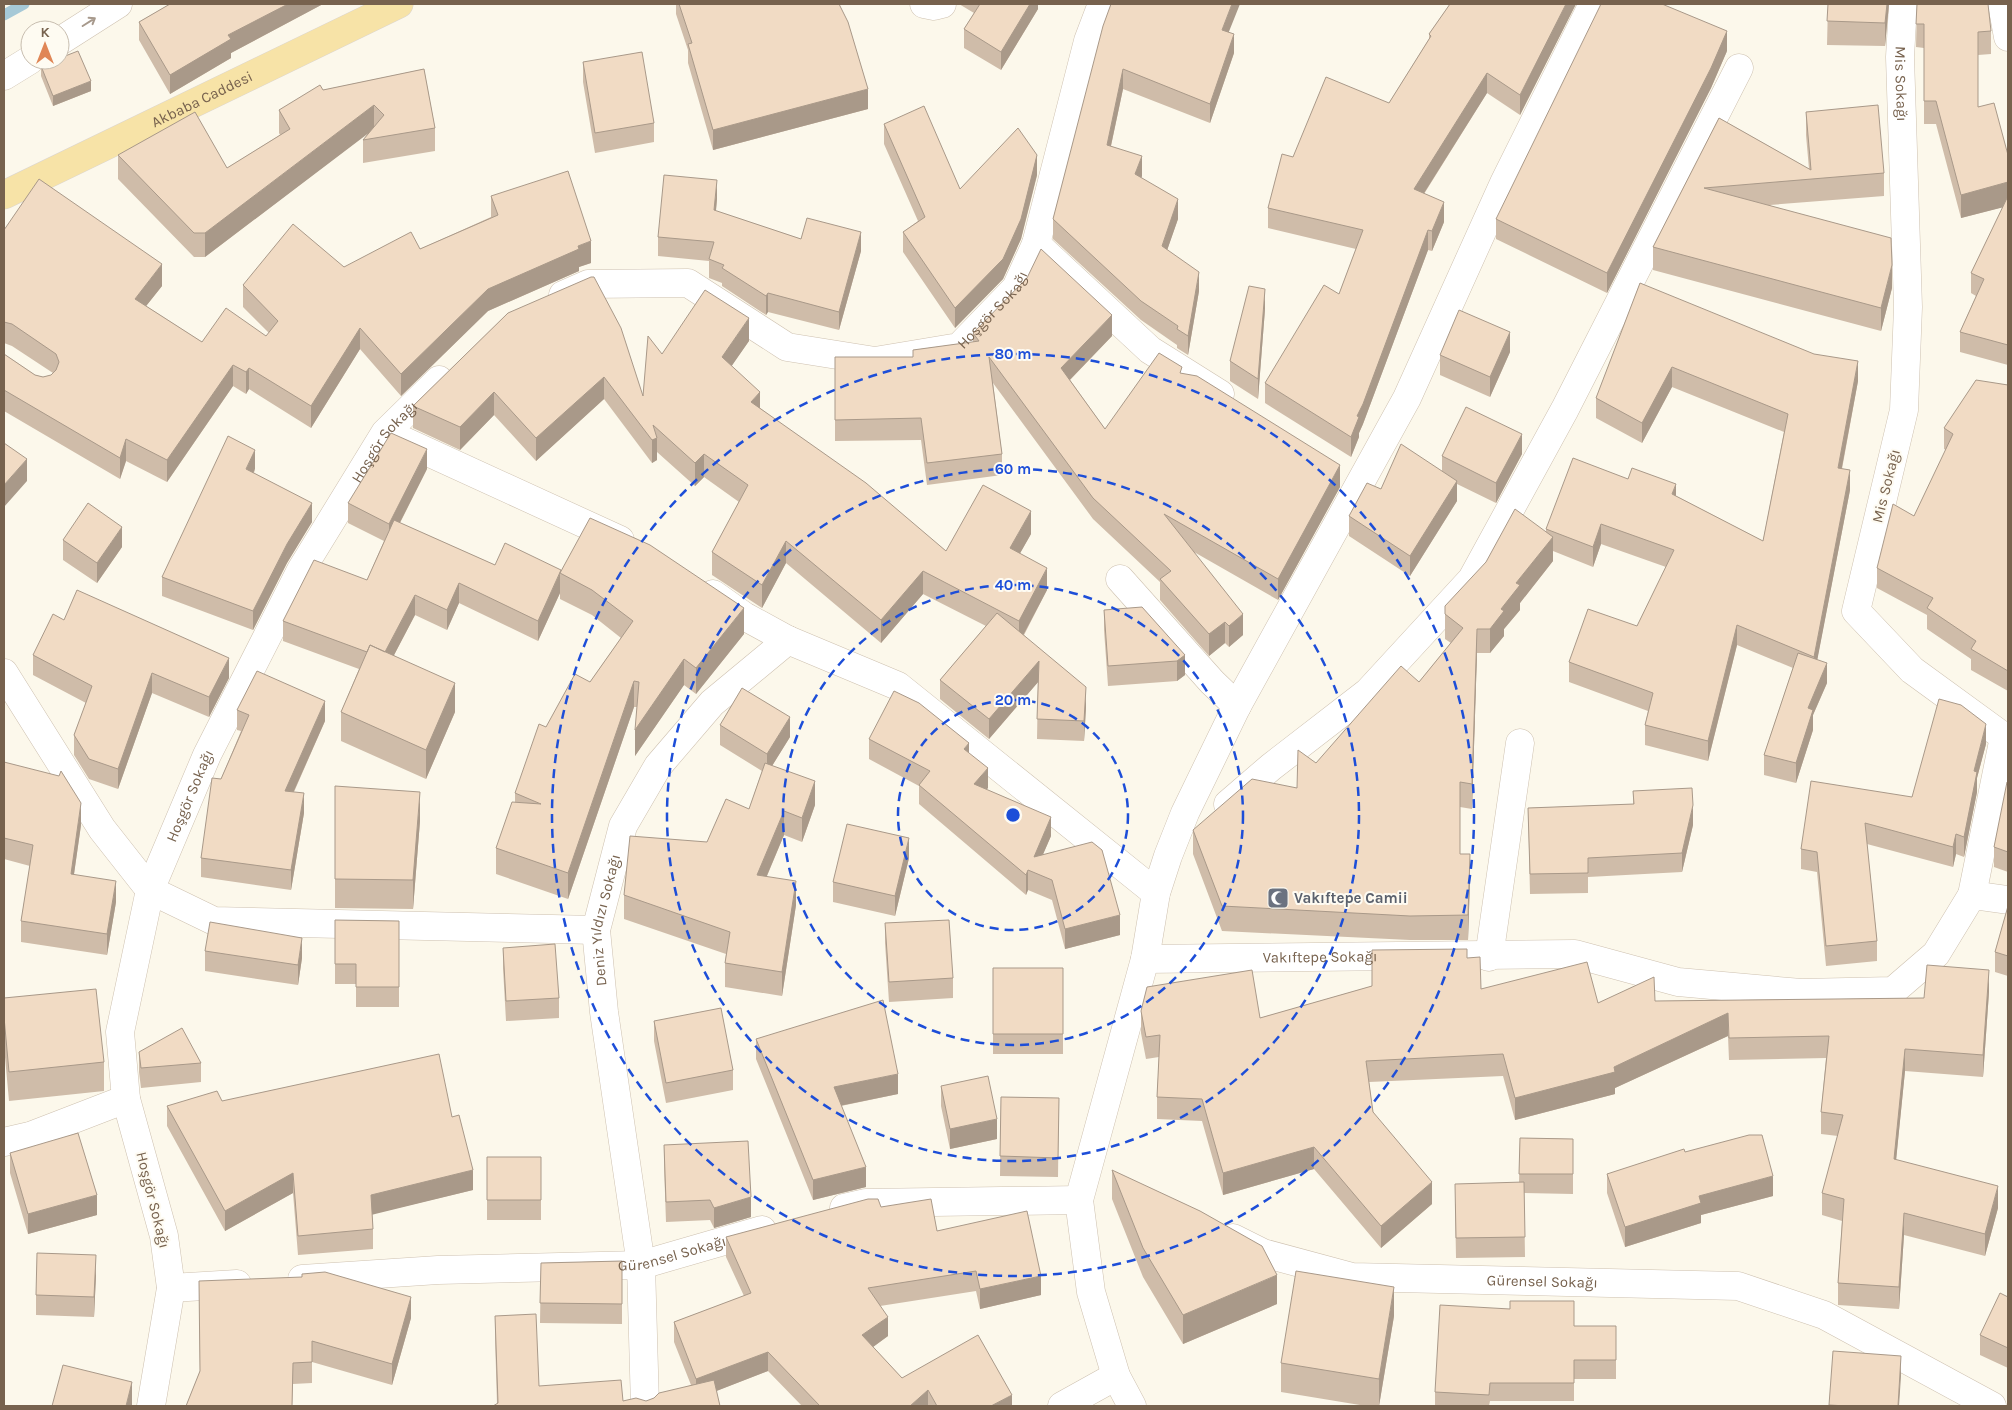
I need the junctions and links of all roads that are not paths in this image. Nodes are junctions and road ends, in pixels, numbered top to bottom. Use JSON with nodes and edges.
{"nodes":[{"id":1,"x":118,"y":4,"type":"edge"},
{"id":2,"x":399,"y":4,"type":"edge"},
{"id":3,"x":924,"y":4,"type":"edge"},
{"id":4,"x":942,"y":4,"type":"edge"},
{"id":5,"x":1102,"y":4,"type":"edge"},
{"id":6,"x":1593,"y":4,"type":"edge"},
{"id":7,"x":1902,"y":4,"type":"edge"},
{"id":8,"x":2002,"y":4,"type":"edge"},
{"id":9,"x":70,"y":34,"type":"edge"},
{"id":10,"x":2008,"y":36,"type":"edge"},
{"id":11,"x":20,"y":66,"type":"edge"},
{"id":12,"x":1739,"y":68,"type":"dead end"},
{"id":13,"x":4,"y":76,"type":"edge"},
{"id":14,"x":4,"y":195,"type":"edge"},
{"id":15,"x":1036,"y":244,"type":"junction"},
{"id":16,"x":543,"y":303,"type":"edge"},
{"id":17,"x":456,"y":364,"type":"edge"},
{"id":18,"x":1243,"y":408,"type":"edge"},
{"id":19,"x":385,"y":433,"type":"junction"},
{"id":20,"x":640,"y":549,"type":"edge"},
{"id":21,"x":689,"y":578,"type":"edge"},
{"id":22,"x":1120,"y":579,"type":"dead end"},
{"id":23,"x":788,"y":640,"type":"junction"},
{"id":24,"x":4,"y":673,"type":"edge"},
{"id":25,"x":1236,"y":706,"type":"junction"},
{"id":26,"x":1520,"y":743,"type":"dead end"},
{"id":27,"x":1168,"y":856,"type":"junction"},
{"id":28,"x":150,"y":890,"type":"junction"},
{"id":29,"x":1156,"y":893,"type":"junction"},
{"id":30,"x":1972,"y":895,"type":"junction"},
{"id":31,"x":2008,"y":900,"type":"edge"},
{"id":32,"x":596,"y":930,"type":"junction"},
{"id":33,"x":1489,"y":957,"type":"junction"},
{"id":34,"x":1145,"y":959,"type":"junction"},
{"id":35,"x":126,"y":1099,"type":"junction"},
{"id":36,"x":4,"y":1142,"type":"edge"},
{"id":37,"x":1089,"y":1168,"type":"junction"},
{"id":38,"x":1115,"y":1180,"type":"edge"},
{"id":39,"x":1079,"y":1200,"type":"junction"},
{"id":40,"x":818,"y":1215,"type":"edge"},
{"id":41,"x":790,"y":1222,"type":"edge"},
{"id":42,"x":1207,"y":1224,"type":"edge"},
{"id":43,"x":641,"y":1265,"type":"junction"},
{"id":44,"x":171,"y":1288,"type":"junction"},
{"id":45,"x":1116,"y":1376,"type":"junction"},
{"id":46,"x":151,"y":1406,"type":"edge"},
{"id":47,"x":645,"y":1406,"type":"edge"},
{"id":48,"x":1062,"y":1406,"type":"edge"},
{"id":49,"x":1132,"y":1406,"type":"edge"},
{"id":50,"x":1992,"y":1406,"type":"edge"}],
"edges":[{"from":9,"to":1,"type":"street","one_way":true},
{"from":2,"to":14,"type":"main road","name":"Akbaba Caddesi"},
{"from":3,"to":4,"type":"street"},
{"from":5,"to":15,"type":"street","name":"Hoşgör Sokağı"},
{"from":6,"to":25,"type":"street"},
{"from":7,"to":30,"type":"street","name":"Mis Sokağı"},
{"from":8,"to":10,"type":"street"},
{"from":11,"to":13,"type":"street"},
{"from":12,"to":27,"type":"street"},
{"from":15,"to":16,"type":"street","name":"Hoşgör Sokağı"},
{"from":15,"to":18,"type":"street"},
{"from":17,"to":19,"type":"street","name":"Hoşgör Sokağı"},
{"from":19,"to":20,"type":"street"},
{"from":19,"to":28,"type":"street","name":"Hoşgör Sokağı"},
{"from":21,"to":23,"type":"street"},
{"from":22,"to":25,"type":"street"},
{"from":23,"to":29,"type":"street"},
{"from":23,"to":32,"type":"street","name":"Deniz Yıldızı Sokağı"},
{"from":24,"to":28,"type":"street"},
{"from":25,"to":27,"type":"street"},
{"from":26,"to":33,"type":"street"},
{"from":27,"to":29,"type":"street"},
{"from":28,"to":32,"type":"street"},
{"from":28,"to":35,"type":"street","name":"Hoşgör Sokağı"},
{"from":29,"to":34,"type":"street"},
{"from":30,"to":31,"type":"street"},
{"from":30,"to":33,"type":"street","name":"Vakıftepe Sokağı"},
{"from":32,"to":43,"type":"street","name":"Deniz Yıldızı Sokağı"},
{"from":33,"to":34,"type":"street","name":"Vakıftepe Sokağı"},
{"from":34,"to":37,"type":"street"},
{"from":35,"to":36,"type":"street"},
{"from":35,"to":44,"type":"street","name":"Hoşgör Sokağı"},
{"from":37,"to":38,"type":"street"},
{"from":37,"to":39,"type":"street"},
{"from":39,"to":40,"type":"street"},
{"from":39,"to":45,"type":"street"},
{"from":41,"to":43,"type":"street","name":"Gürensel Sokağı"},
{"from":42,"to":50,"type":"street","name":"Gürensel Sokağı"},
{"from":43,"to":44,"type":"street","name":"Gürensel Sokağı"},
{"from":43,"to":47,"type":"street","name":"Deniz Yıldızı Sokağı"},
{"from":44,"to":46,"type":"street","name":"Hoşgör Sokağı"},
{"from":45,"to":48,"type":"street"},
{"from":45,"to":49,"type":"street"}]}
